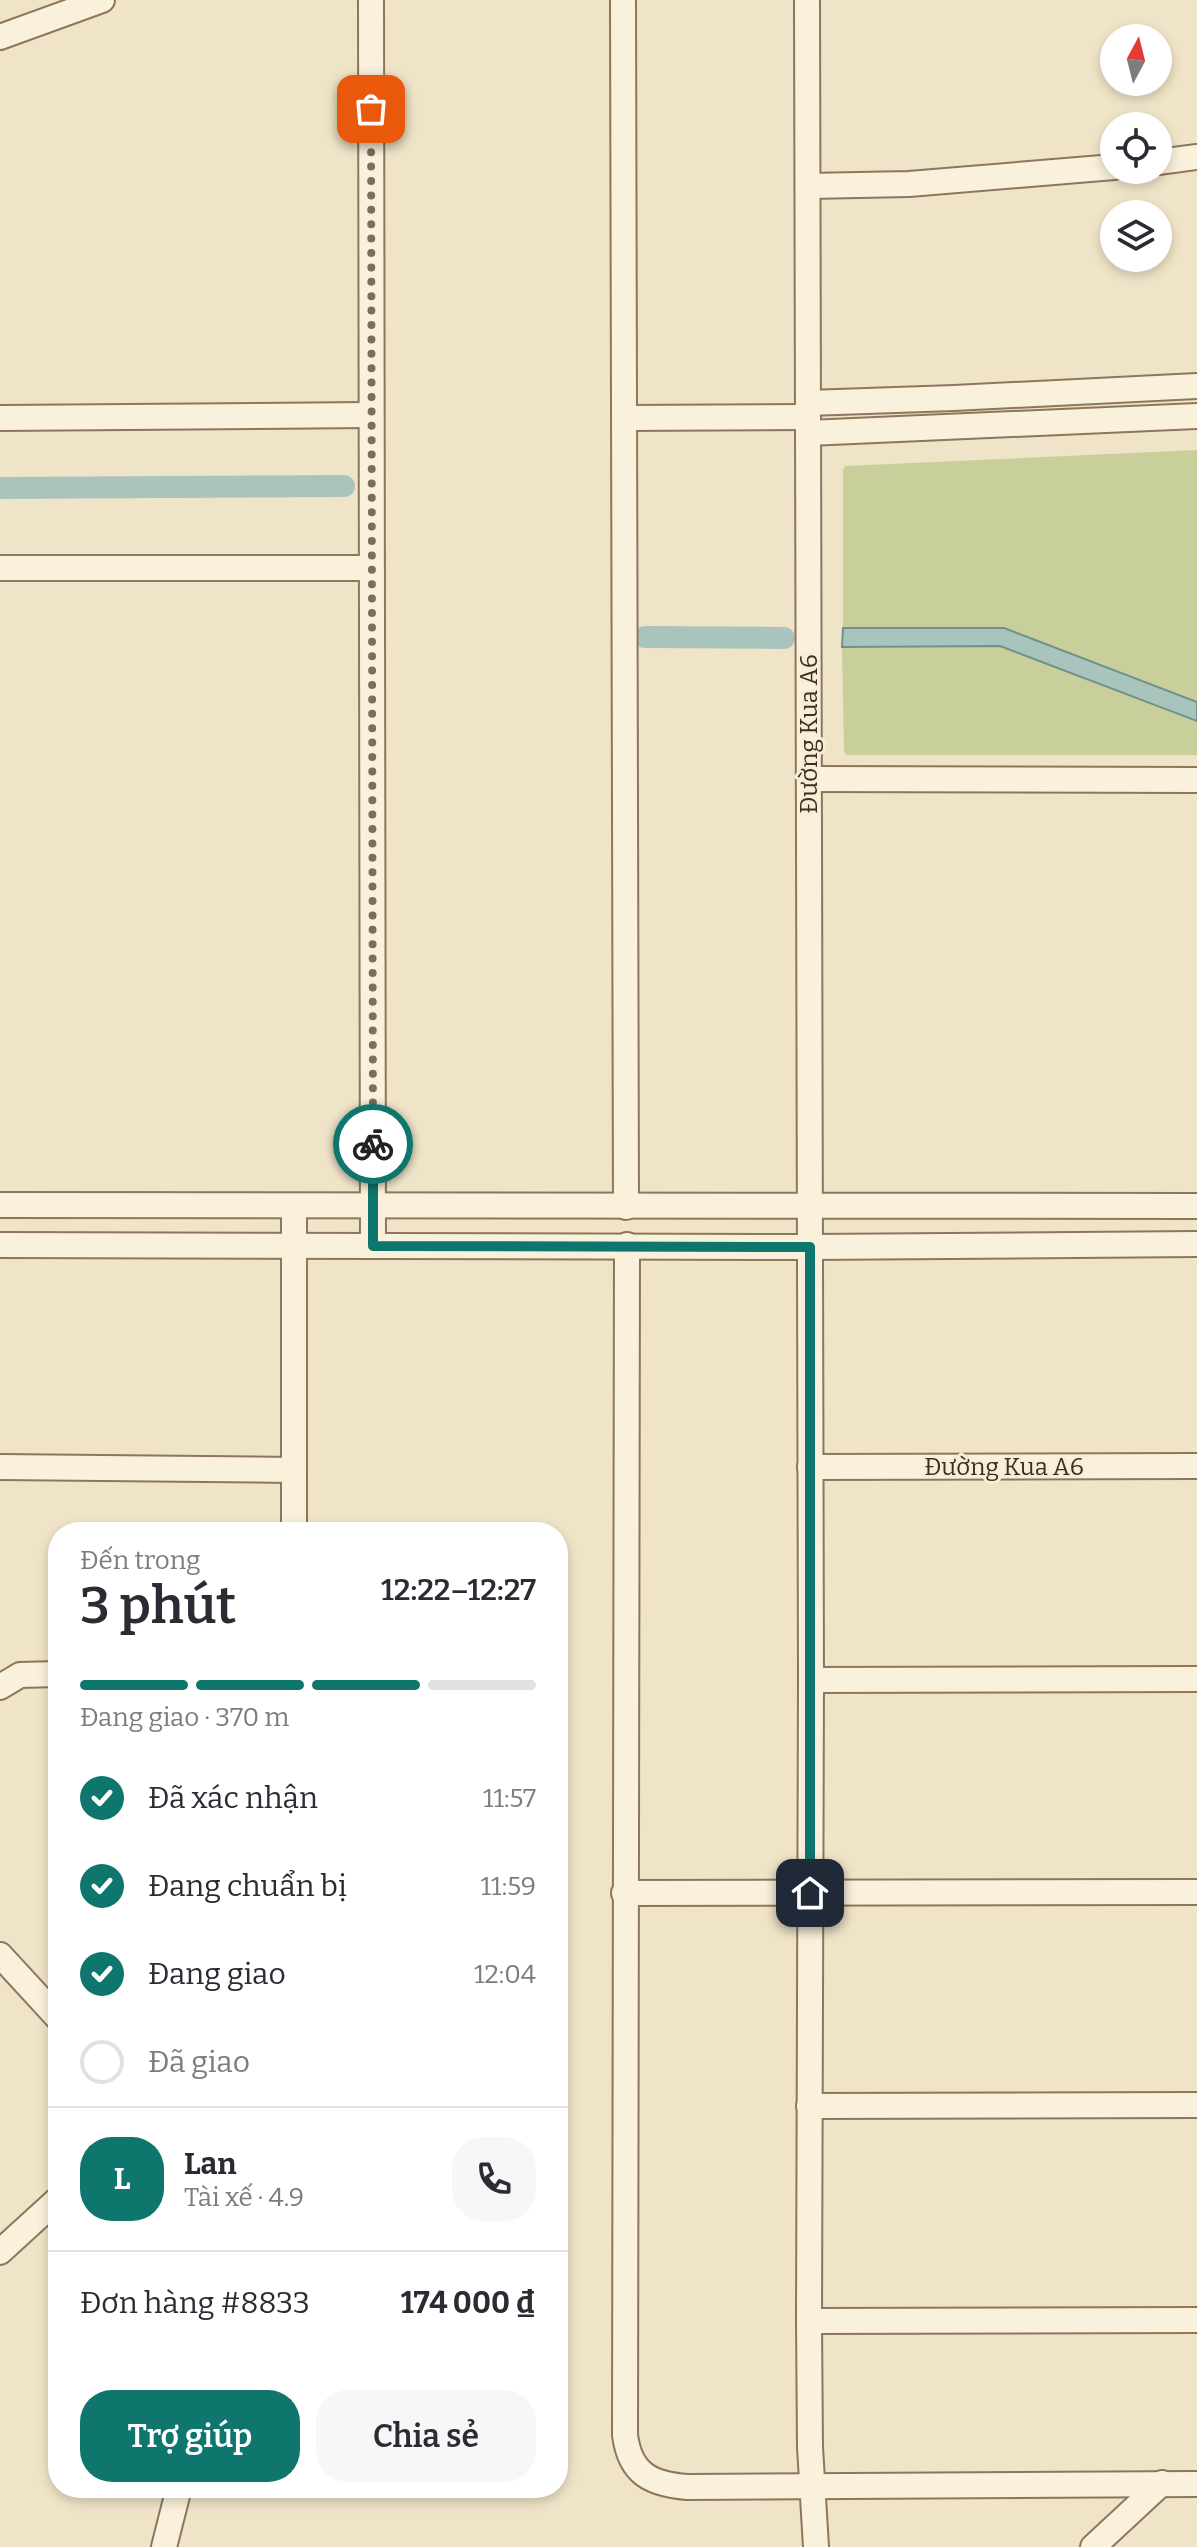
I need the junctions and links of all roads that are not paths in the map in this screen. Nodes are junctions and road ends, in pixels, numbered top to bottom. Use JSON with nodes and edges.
{"nodes":[{"id":1,"x":102,"y":0,"type":"edge"},
{"id":2,"x":371,"y":0,"type":"edge"},
{"id":3,"x":623,"y":0,"type":"edge"},
{"id":4,"x":807,"y":0,"type":"edge"},
{"id":5,"x":0,"y":37,"type":"edge"},
{"id":6,"x":1197,"y":157,"type":"edge"},
{"id":7,"x":1172,"y":160,"type":"edge"},
{"id":8,"x":1100,"y":168,"type":"edge"},
{"id":9,"x":808,"y":186,"type":"junction"},
{"id":10,"x":1197,"y":386,"type":"edge"},
{"id":11,"x":371,"y":415,"type":"junction"},
{"id":12,"x":1197,"y":416,"type":"edge"},
{"id":13,"x":808,"y":417,"type":"junction"},
{"id":14,"x":0,"y":418,"type":"edge"},
{"id":15,"x":625,"y":418,"type":"junction"},
{"id":16,"x":0,"y":568,"type":"edge"},
{"id":17,"x":371,"y":568,"type":"junction"},
{"id":18,"x":809,"y":779,"type":"junction"},
{"id":19,"x":1197,"y":780,"type":"edge"},
{"id":20,"x":0,"y":1205,"type":"edge"},
{"id":21,"x":294,"y":1206,"type":"junction"},
{"id":22,"x":373,"y":1206,"type":"junction"},
{"id":23,"x":1197,"y":1206,"type":"edge"},
{"id":24,"x":626,"y":1207,"type":"junction"},
{"id":25,"x":810,"y":1208,"type":"junction"},
{"id":26,"x":1197,"y":1244,"type":"edge"},
{"id":27,"x":0,"y":1245,"type":"edge"},
{"id":28,"x":294,"y":1245,"type":"junction"},
{"id":29,"x":627,"y":1245,"type":"junction"},
{"id":30,"x":373,"y":1246,"type":"junction"},
{"id":31,"x":810,"y":1247,"type":"junction"},
{"id":32,"x":1197,"y":1466,"type":"edge"},
{"id":33,"x":0,"y":1467,"type":"edge"},
{"id":34,"x":810,"y":1467,"type":"junction"},
{"id":35,"x":294,"y":1470,"type":"junction"},
{"id":36,"x":294,"y":1522,"type":"edge"},
{"id":37,"x":48,"y":1674,"type":"edge"},
{"id":38,"x":1197,"y":1679,"type":"edge"},
{"id":39,"x":811,"y":1680,"type":"junction"},
{"id":40,"x":0,"y":1687,"type":"edge"},
{"id":41,"x":1197,"y":1892,"type":"edge"},
{"id":42,"x":624,"y":1893,"type":"junction"},
{"id":43,"x":810,"y":1893,"type":"junction"},
{"id":44,"x":2,"y":1961,"type":"edge"},
{"id":45,"x":48,"y":2008,"type":"edge"},
{"id":46,"x":1197,"y":2105,"type":"edge"},
{"id":47,"x":809,"y":2106,"type":"junction"},
{"id":48,"x":48,"y":2208,"type":"edge"},
{"id":49,"x":0,"y":2252,"type":"edge"},
{"id":50,"x":1197,"y":2320,"type":"edge"},
{"id":51,"x":809,"y":2321,"type":"junction"},
{"id":52,"x":1162,"y":2483,"type":"junction"},
{"id":53,"x":1197,"y":2484,"type":"edge"},
{"id":54,"x":812,"y":2486,"type":"junction"},
{"id":55,"x":176,"y":2498,"type":"edge"},
{"id":56,"x":164,"y":2547,"type":"edge"},
{"id":57,"x":816,"y":2547,"type":"edge"},
{"id":58,"x":1093,"y":2547,"type":"edge"}],
"edges":[{"from":1,"to":5,"type":"street"},
{"from":2,"to":11,"type":"street"},
{"from":3,"to":15,"type":"street"},
{"from":4,"to":9,"type":"street","name":"Đường Kua A6"},
{"from":6,"to":7,"type":"street"},
{"from":8,"to":9,"type":"street"},
{"from":9,"to":13,"type":"street","name":"Đường Kua A6"},
{"from":10,"to":13,"type":"street"},
{"from":11,"to":14,"type":"street"},
{"from":11,"to":17,"type":"street"},
{"from":12,"to":13,"type":"street"},
{"from":13,"to":15,"type":"street"},
{"from":13,"to":18,"type":"street","name":"Đường Kua A6"},
{"from":15,"to":24,"type":"street"},
{"from":16,"to":17,"type":"street"},
{"from":17,"to":22,"type":"street"},
{"from":18,"to":19,"type":"street"},
{"from":18,"to":25,"type":"street","name":"Đường Kua A6"},
{"from":20,"to":21,"type":"street"},
{"from":21,"to":22,"type":"street"},
{"from":21,"to":28,"type":"street"},
{"from":22,"to":24,"type":"street"},
{"from":22,"to":30,"type":"street"},
{"from":23,"to":25,"type":"street"},
{"from":24,"to":25,"type":"street"},
{"from":25,"to":31,"type":"street","name":"Đường Kua A6"},
{"from":26,"to":31,"type":"street"},
{"from":27,"to":28,"type":"street"},
{"from":28,"to":30,"type":"street"},
{"from":28,"to":35,"type":"street"},
{"from":29,"to":30,"type":"street"},
{"from":29,"to":31,"type":"street"},
{"from":29,"to":42,"type":"street"},
{"from":31,"to":34,"type":"street","name":"Đường Kua A6"},
{"from":32,"to":34,"type":"street","name":"Đường Kua A6"},
{"from":33,"to":35,"type":"street"},
{"from":34,"to":39,"type":"street","name":"Đường Kua A6"},
{"from":35,"to":36,"type":"street"},
{"from":37,"to":40,"type":"street"},
{"from":38,"to":39,"type":"street"},
{"from":39,"to":43,"type":"street","name":"Đường Kua A6"},
{"from":41,"to":43,"type":"street"},
{"from":42,"to":43,"type":"street"},
{"from":42,"to":54,"type":"street"},
{"from":43,"to":47,"type":"street","name":"Đường Kua A6"},
{"from":44,"to":45,"type":"street"},
{"from":46,"to":47,"type":"street"},
{"from":47,"to":51,"type":"street","name":"Đường Kua A6"},
{"from":48,"to":49,"type":"street"},
{"from":50,"to":51,"type":"street"},
{"from":51,"to":54,"type":"street","name":"Đường Kua A6"},
{"from":52,"to":53,"type":"street"},
{"from":52,"to":54,"type":"street"},
{"from":52,"to":58,"type":"street"},
{"from":54,"to":57,"type":"street","name":"Đường Kua A6"},
{"from":55,"to":56,"type":"street"}]}
